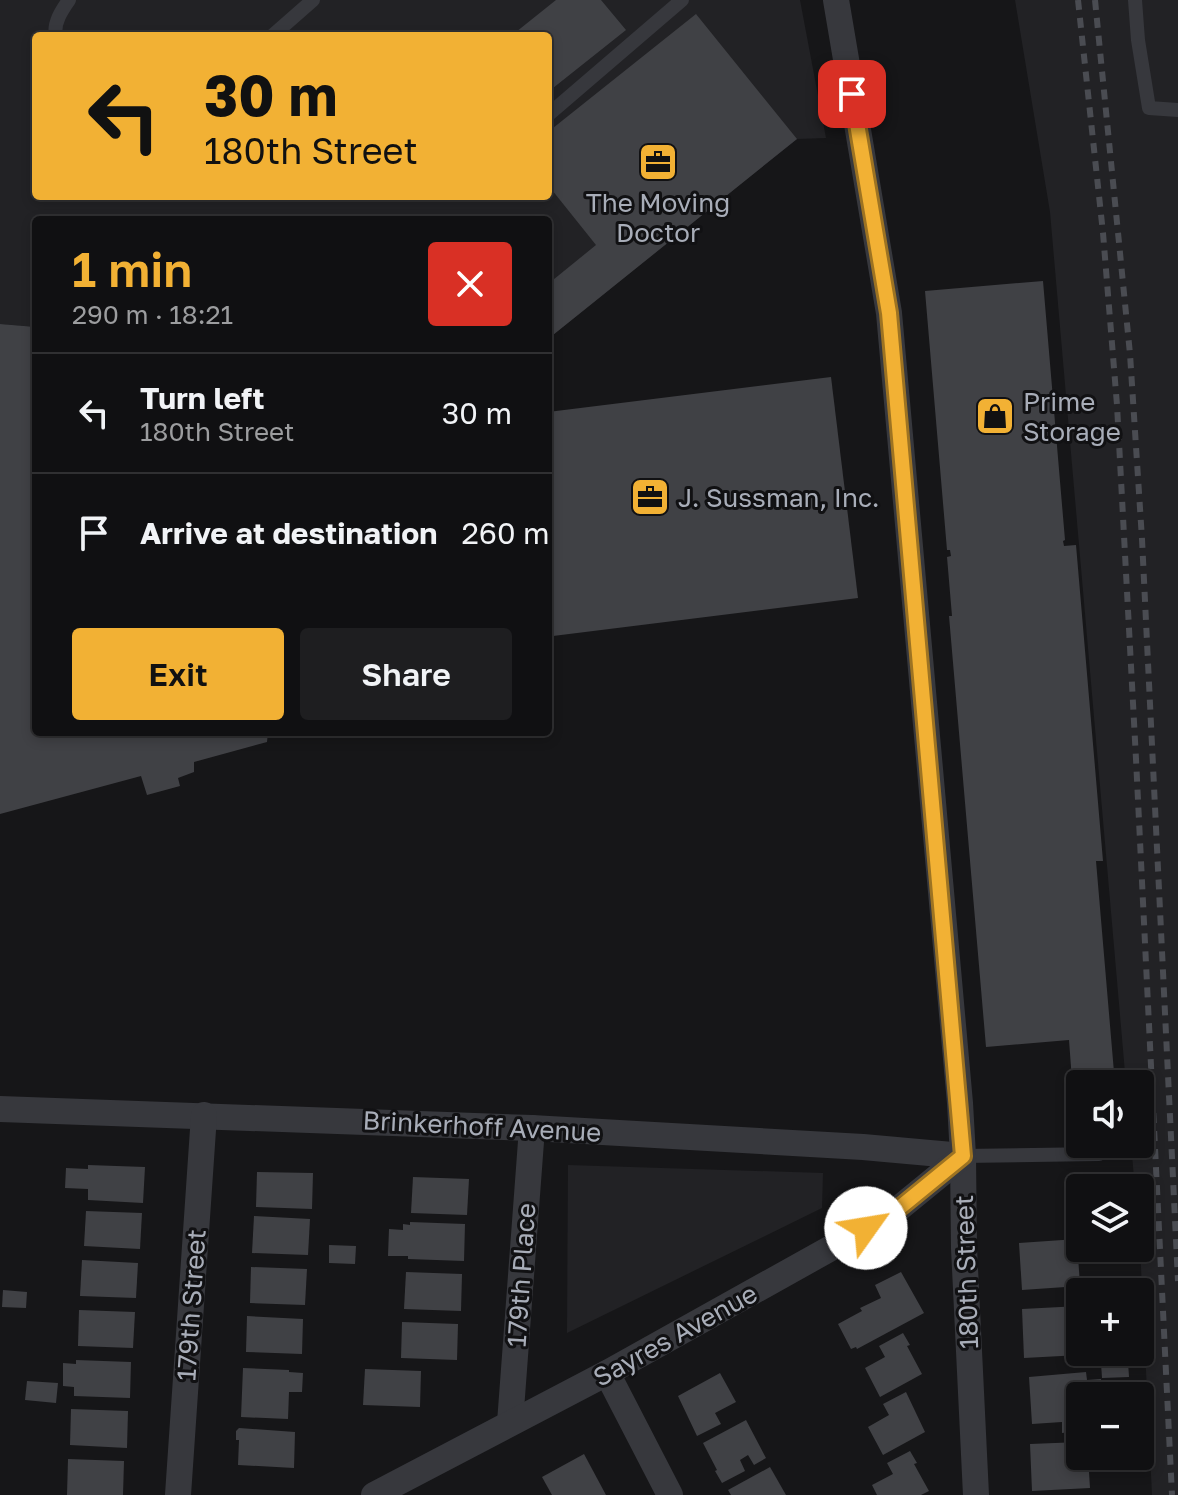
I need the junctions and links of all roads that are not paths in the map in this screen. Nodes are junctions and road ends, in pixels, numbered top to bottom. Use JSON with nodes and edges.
{"nodes":[{"id":1,"x":69,"y":0,"type":"edge"},
{"id":2,"x":313,"y":0,"type":"edge"},
{"id":3,"x":682,"y":0,"type":"edge"},
{"id":4,"x":836,"y":0,"type":"edge"},
{"id":5,"x":1135,"y":0,"type":"edge"},
{"id":6,"x":55,"y":32,"type":"edge"},
{"id":7,"x":277,"y":32,"type":"edge"},
{"id":8,"x":1178,"y":110,"type":"edge"},
{"id":9,"x":552,"y":112,"type":"edge"},
{"id":10,"x":0,"y":1109,"type":"edge"},
{"id":11,"x":204,"y":1115,"type":"junction"},
{"id":12,"x":532,"y":1128,"type":"junction"},
{"id":13,"x":1066,"y":1154,"type":"edge"},
{"id":14,"x":963,"y":1156,"type":"junction"},
{"id":15,"x":607,"y":1373,"type":"junction"},
{"id":16,"x":510,"y":1423,"type":"junction"},
{"id":17,"x":178,"y":1495,"type":"edge"},
{"id":18,"x":374,"y":1495,"type":"edge"},
{"id":19,"x":670,"y":1495,"type":"edge"},
{"id":20,"x":976,"y":1495,"type":"edge"}],
"edges":[{"from":1,"to":6,"type":"lane"},
{"from":2,"to":7,"type":"lane"},
{"from":3,"to":9,"type":"lane"},
{"from":4,"to":14,"type":"street","name":"180th Street"},
{"from":5,"to":8,"type":"lane"},
{"from":10,"to":11,"type":"street","name":"Brinkerhoff Avenue"},
{"from":11,"to":12,"type":"street","name":"Brinkerhoff Avenue"},
{"from":11,"to":17,"type":"street","name":"179th Street"},
{"from":12,"to":14,"type":"street","name":"Brinkerhoff Avenue"},
{"from":12,"to":16,"type":"street","name":"179th Place"},
{"from":13,"to":14,"type":"lane"},
{"from":14,"to":15,"type":"street","name":"Sayres Avenue"},
{"from":14,"to":20,"type":"street","name":"180th Street"},
{"from":15,"to":16,"type":"street","name":"Sayres Avenue"},
{"from":15,"to":19,"type":"street"},
{"from":16,"to":18,"type":"street","name":"Sayres Avenue"}]}
